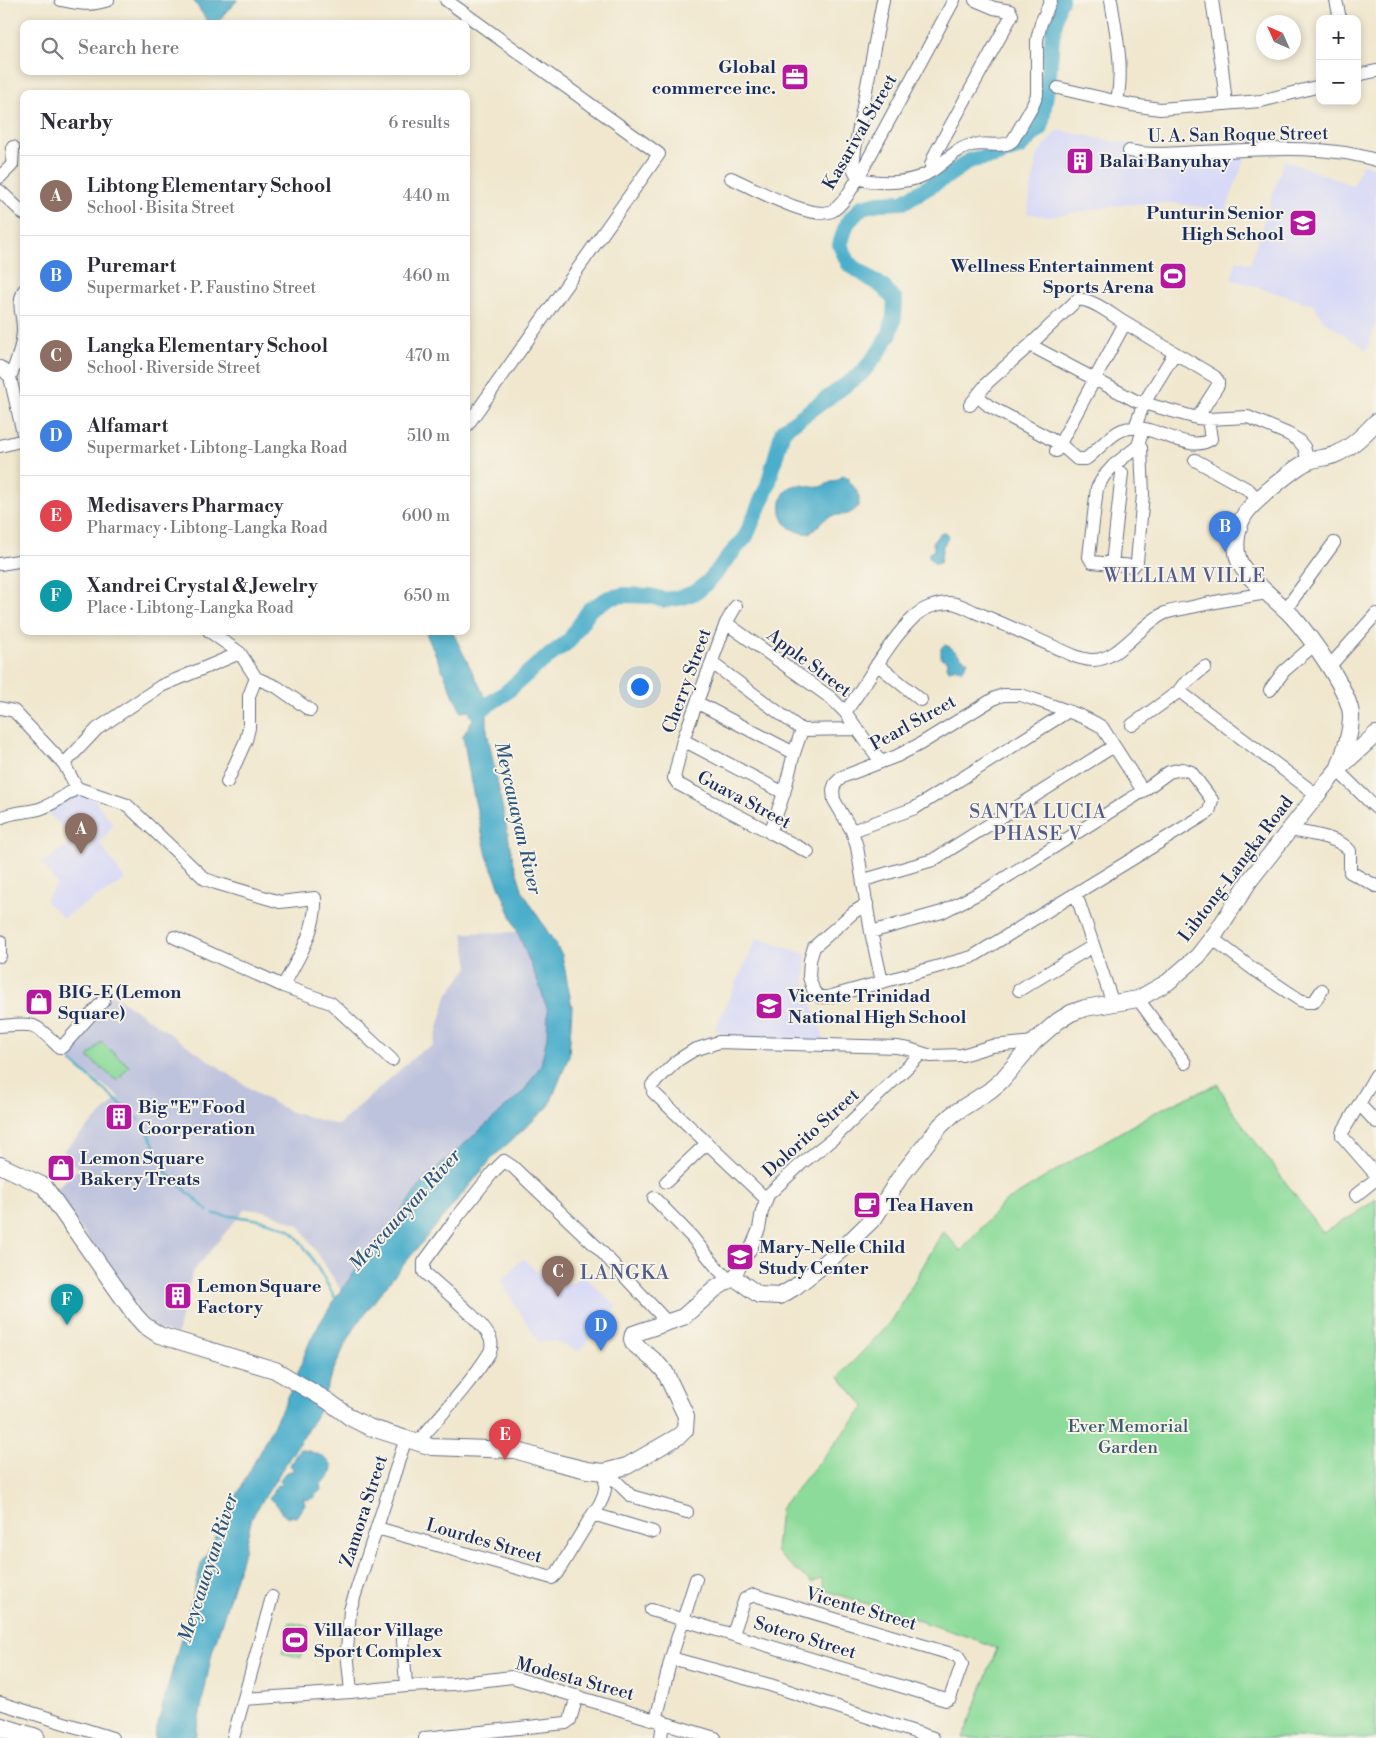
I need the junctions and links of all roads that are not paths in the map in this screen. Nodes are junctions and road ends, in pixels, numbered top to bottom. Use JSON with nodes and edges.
{"nodes":[{"id":1,"x":60,"y":0,"type":"edge"},
{"id":2,"x":108,"y":0,"type":"edge"},
{"id":3,"x":446,"y":0,"type":"edge"},
{"id":4,"x":883,"y":0,"type":"edge"},
{"id":5,"x":954,"y":0,"type":"edge"},
{"id":6,"x":975,"y":0,"type":"edge"},
{"id":7,"x":1051,"y":0,"type":"edge"},
{"id":8,"x":1111,"y":0,"type":"edge"},
{"id":9,"x":1212,"y":0,"type":"edge"},
{"id":10,"x":1336,"y":0,"type":"edge"},
{"id":11,"x":1339,"y":15,"type":"edge"},
{"id":12,"x":1376,"y":71,"type":"edge"},
{"id":13,"x":1361,"y":74,"type":"edge"},
{"id":14,"x":1316,"y":87,"type":"edge"},
{"id":15,"x":1058,"y":88,"type":"dead end"},
{"id":16,"x":1117,"y":101,"type":"junction"},
{"id":17,"x":1226,"y":104,"type":"junction"},
{"id":18,"x":12,"y":147,"type":"dead end"},
{"id":19,"x":1129,"y":151,"type":"dead end"},
{"id":20,"x":1376,"y":160,"type":"edge"},
{"id":21,"x":932,"y":171,"type":"junction"},
{"id":22,"x":0,"y":178,"type":"edge"},
{"id":23,"x":731,"y":178,"type":"dead end"},
{"id":24,"x":858,"y":178,"type":"junction"},
{"id":25,"x":0,"y":192,"type":"edge"},
{"id":26,"x":20,"y":210,"type":"edge"},
{"id":27,"x":1125,"y":323,"type":"junction"},
{"id":28,"x":1030,"y":345,"type":"junction"},
{"id":29,"x":1174,"y":354,"type":"junction"},
{"id":30,"x":20,"y":356,"type":"edge"},
{"id":31,"x":0,"y":367,"type":"edge"},
{"id":32,"x":10,"y":378,"type":"junction"},
{"id":33,"x":1095,"y":380,"type":"junction"},
{"id":34,"x":979,"y":394,"type":"junction"},
{"id":35,"x":1144,"y":403,"type":"junction"},
{"id":36,"x":970,"y":405,"type":"dead end"},
{"id":37,"x":1202,"y":418,"type":"junction"},
{"id":38,"x":470,"y":421,"type":"edge"},
{"id":39,"x":20,"y":422,"type":"edge"},
{"id":40,"x":1376,"y":422,"type":"edge"},
{"id":41,"x":1139,"y":428,"type":"junction"},
{"id":42,"x":20,"y":440,"type":"edge"},
{"id":43,"x":0,"y":446,"type":"edge"},
{"id":44,"x":1138,"y":446,"type":"junction"},
{"id":45,"x":1058,"y":448,"type":"junction"},
{"id":46,"x":1195,"y":460,"type":"dead end"},
{"id":47,"x":1308,"y":461,"type":"junction"},
{"id":48,"x":1118,"y":469,"type":"junction"},
{"id":49,"x":1143,"y":477,"type":"junction"},
{"id":50,"x":1258,"y":500,"type":"junction"},
{"id":51,"x":1334,"y":542,"type":"dead end"},
{"id":52,"x":20,"y":561,"type":"edge"},
{"id":53,"x":0,"y":564,"type":"edge"},
{"id":54,"x":1112,"y":564,"type":"junction"},
{"id":55,"x":1268,"y":592,"type":"junction"},
{"id":56,"x":736,"y":606,"type":"dead end"},
{"id":57,"x":1286,"y":610,"type":"junction"},
{"id":58,"x":1376,"y":614,"type":"edge"},
{"id":59,"x":726,"y":623,"type":"junction"},
{"id":60,"x":215,"y":635,"type":"edge"},
{"id":61,"x":1314,"y":645,"type":"junction"},
{"id":62,"x":240,"y":653,"type":"junction"},
{"id":63,"x":712,"y":663,"type":"junction"},
{"id":64,"x":877,"y":664,"type":"junction"},
{"id":65,"x":1205,"y":667,"type":"dead end"},
{"id":66,"x":1329,"y":667,"type":"junction"},
{"id":67,"x":256,"y":678,"type":"junction"},
{"id":68,"x":1270,"y":690,"type":"dead end"},
{"id":69,"x":1178,"y":692,"type":"junction"},
{"id":70,"x":920,"y":700,"type":"dead end"},
{"id":71,"x":698,"y":703,"type":"junction"},
{"id":72,"x":0,"y":708,"type":"edge"},
{"id":73,"x":310,"y":710,"type":"dead end"},
{"id":74,"x":845,"y":712,"type":"junction"},
{"id":75,"x":1067,"y":712,"type":"junction"},
{"id":76,"x":1132,"y":725,"type":"dead end"},
{"id":77,"x":856,"y":729,"type":"junction"},
{"id":78,"x":802,"y":730,"type":"junction"},
{"id":79,"x":1376,"y":734,"type":"edge"},
{"id":80,"x":683,"y":740,"type":"junction"},
{"id":81,"x":1114,"y":746,"type":"junction"},
{"id":82,"x":794,"y":753,"type":"junction"},
{"id":83,"x":881,"y":762,"type":"junction"},
{"id":84,"x":64,"y":764,"type":"junction"},
{"id":85,"x":1338,"y":769,"type":"junction"},
{"id":86,"x":675,"y":770,"type":"joint"},
{"id":87,"x":228,"y":782,"type":"dead end"},
{"id":88,"x":77,"y":788,"type":"junction"},
{"id":89,"x":1143,"y":791,"type":"junction"},
{"id":90,"x":784,"y":793,"type":"junction"},
{"id":91,"x":1317,"y":795,"type":"junction"},
{"id":92,"x":1376,"y":808,"type":"edge"},
{"id":93,"x":0,"y":818,"type":"edge"},
{"id":94,"x":1289,"y":830,"type":"junction"},
{"id":95,"x":852,"y":831,"type":"junction"},
{"id":96,"x":770,"y":833,"type":"junction"},
{"id":97,"x":808,"y":852,"type":"dead end"},
{"id":98,"x":864,"y":880,"type":"junction"},
{"id":99,"x":1376,"y":886,"type":"edge"},
{"id":100,"x":1076,"y":894,"type":"junction"},
{"id":101,"x":867,"y":904,"type":"junction"},
{"id":102,"x":871,"y":932,"type":"junction"},
{"id":103,"x":174,"y":937,"type":"dead end"},
{"id":104,"x":1212,"y":938,"type":"junction"},
{"id":105,"x":0,"y":941,"type":"edge"},
{"id":106,"x":1093,"y":946,"type":"junction"},
{"id":107,"x":0,"y":956,"type":"edge"},
{"id":108,"x":882,"y":982,"type":"junction"},
{"id":109,"x":283,"y":986,"type":"junction"},
{"id":110,"x":1019,"y":990,"type":"dead end"},
{"id":111,"x":1322,"y":990,"type":"dead end"},
{"id":112,"x":1138,"y":999,"type":"junction"},
{"id":113,"x":104,"y":1000,"type":"dead end"},
{"id":114,"x":1113,"y":1004,"type":"junction"},
{"id":115,"x":0,"y":1026,"type":"edge"},
{"id":116,"x":1034,"y":1042,"type":"junction"},
{"id":117,"x":922,"y":1054,"type":"junction"},
{"id":118,"x":392,"y":1060,"type":"dead end"},
{"id":119,"x":1185,"y":1063,"type":"dead end"},
{"id":120,"x":1376,"y":1075,"type":"edge"},
{"id":121,"x":1359,"y":1104,"type":"junction"},
{"id":122,"x":1376,"y":1122,"type":"edge"},
{"id":123,"x":707,"y":1143,"type":"junction"},
{"id":124,"x":0,"y":1165,"type":"edge"},
{"id":125,"x":1376,"y":1175,"type":"edge"},
{"id":126,"x":1376,"y":1180,"type":"edge"},
{"id":127,"x":666,"y":1182,"type":"dead end"},
{"id":128,"x":1356,"y":1195,"type":"dead end"},
{"id":129,"x":654,"y":1198,"type":"dead end"},
{"id":130,"x":766,"y":1199,"type":"junction"},
{"id":131,"x":731,"y":1279,"type":"junction"},
{"id":132,"x":668,"y":1323,"type":"junction"},
{"id":133,"x":412,"y":1441,"type":"junction"},
{"id":134,"x":606,"y":1472,"type":"junction"},
{"id":135,"x":687,"y":1512,"type":"dead end"},
{"id":136,"x":592,"y":1514,"type":"junction"},
{"id":137,"x":377,"y":1528,"type":"junction"},
{"id":138,"x":653,"y":1532,"type":"dead end"},
{"id":139,"x":696,"y":1579,"type":"dead end"},
{"id":140,"x":272,"y":1597,"type":"dead end"},
{"id":141,"x":651,"y":1610,"type":"dead end"},
{"id":142,"x":683,"y":1619,"type":"junction"},
{"id":143,"x":407,"y":1628,"type":"dead end"},
{"id":144,"x":733,"y":1634,"type":"junction"},
{"id":145,"x":671,"y":1658,"type":"junction"},
{"id":146,"x":406,"y":1686,"type":"junction"},
{"id":147,"x":351,"y":1692,"type":"junction"},
{"id":148,"x":577,"y":1696,"type":"junction"},
{"id":149,"x":244,"y":1699,"type":"junction"},
{"id":150,"x":948,"y":1700,"type":"joint"},
{"id":151,"x":0,"y":1703,"type":"edge"},
{"id":152,"x":660,"y":1721,"type":"junction"},
{"id":153,"x":0,"y":1727,"type":"edge"},
{"id":154,"x":35,"y":1738,"type":"edge"},
{"id":155,"x":112,"y":1738,"type":"edge"},
{"id":156,"x":233,"y":1738,"type":"edge"},
{"id":157,"x":425,"y":1738,"type":"edge"},
{"id":158,"x":661,"y":1738,"type":"edge"},
{"id":159,"x":715,"y":1738,"type":"edge"},
{"id":160,"x":933,"y":1738,"type":"edge"}],
"edges":[{"from":1,"to":2,"type":"street"},
{"from":3,"to":38,"type":"street"},
{"from":4,"to":24,"type":"street"},
{"from":5,"to":24,"type":"street","name":"Kasarival Street"},
{"from":6,"to":21,"type":"street"},
{"from":7,"to":21,"type":"street"},
{"from":8,"to":16,"type":"street"},
{"from":9,"to":17,"type":"street"},
{"from":10,"to":11,"type":"street"},
{"from":12,"to":13,"type":"street"},
{"from":14,"to":17,"type":"street"},
{"from":15,"to":16,"type":"street"},
{"from":16,"to":17,"type":"street"},
{"from":18,"to":22,"type":"street"},
{"from":19,"to":20,"type":"street","name":"U. A. San Roque Street"},
{"from":21,"to":24,"type":"street"},
{"from":23,"to":24,"type":"street","name":"Kasarival Street"},
{"from":25,"to":26,"type":"street"},
{"from":27,"to":28,"type":"street"},
{"from":27,"to":29,"type":"street"},
{"from":27,"to":33,"type":"street"},
{"from":28,"to":33,"type":"street"},
{"from":28,"to":34,"type":"street"},
{"from":29,"to":35,"type":"street"},
{"from":29,"to":37,"type":"street"},
{"from":30,"to":32,"type":"street"},
{"from":31,"to":32,"type":"street"},
{"from":32,"to":39,"type":"street"},
{"from":33,"to":35,"type":"street"},
{"from":33,"to":45,"type":"street"},
{"from":34,"to":36,"type":"street"},
{"from":34,"to":45,"type":"street"},
{"from":35,"to":37,"type":"street"},
{"from":35,"to":41,"type":"street"},
{"from":37,"to":41,"type":"street"},
{"from":37,"to":47,"type":"street"},
{"from":40,"to":47,"type":"main road"},
{"from":41,"to":44,"type":"street"},
{"from":41,"to":45,"type":"street"},
{"from":42,"to":43,"type":"street"},
{"from":44,"to":48,"type":"street"},
{"from":44,"to":49,"type":"street"},
{"from":46,"to":50,"type":"street"},
{"from":47,"to":50,"type":"main road"},
{"from":48,"to":49,"type":"street"},
{"from":48,"to":54,"type":"street"},
{"from":48,"to":54,"type":"street"},
{"from":49,"to":54,"type":"street"},
{"from":50,"to":55,"type":"main road"},
{"from":51,"to":57,"type":"street"},
{"from":52,"to":53,"type":"street"},
{"from":55,"to":57,"type":"main road"},
{"from":55,"to":64,"type":"street"},
{"from":56,"to":59,"type":"street","name":"Cherry Street"},
{"from":57,"to":61,"type":"main road"},
{"from":58,"to":66,"type":"street"},
{"from":59,"to":63,"type":"street","name":"Cherry Street"},
{"from":59,"to":74,"type":"street","name":"Apple Street"},
{"from":60,"to":62,"type":"street"},
{"from":61,"to":66,"type":"main road"},
{"from":61,"to":68,"type":"street"},
{"from":62,"to":67,"type":"street"},
{"from":62,"to":84,"type":"street"},
{"from":63,"to":71,"type":"street","name":"Cherry Street"},
{"from":63,"to":78,"type":"street"},
{"from":64,"to":70,"type":"street"},
{"from":64,"to":74,"type":"street"},
{"from":65,"to":69,"type":"street"},
{"from":66,"to":85,"type":"main road"},
{"from":67,"to":73,"type":"street"},
{"from":67,"to":87,"type":"street"},
{"from":69,"to":76,"type":"street"},
{"from":69,"to":91,"type":"street"},
{"from":71,"to":80,"type":"street","name":"Cherry Street"},
{"from":71,"to":82,"type":"street"},
{"from":72,"to":84,"type":"street"},
{"from":74,"to":77,"type":"street","name":"Apple Street"},
{"from":75,"to":81,"type":"street","name":"Pearl Street"},
{"from":75,"to":83,"type":"street","name":"Pearl Street"},
{"from":75,"to":95,"type":"street"},
{"from":77,"to":78,"type":"street"},
{"from":77,"to":83,"type":"street","name":"Apple Street"},
{"from":78,"to":82,"type":"street"},
{"from":79,"to":85,"type":"main road"},
{"from":80,"to":86,"type":"street","name":"Cherry Street"},
{"from":80,"to":90,"type":"street"},
{"from":81,"to":89,"type":"street","name":"Pearl Street"},
{"from":81,"to":98,"type":"street"},
{"from":82,"to":90,"type":"street"},
{"from":83,"to":95,"type":"street","name":"Pearl Street"},
{"from":84,"to":88,"type":"street"},
{"from":85,"to":91,"type":"main road","name":"Libtong-Langka Road"},
{"from":85,"to":92,"type":"street"},
{"from":86,"to":96,"type":"street","name":"Guava Street"},
{"from":88,"to":93,"type":"street"},
{"from":88,"to":109,"type":"street"},
{"from":89,"to":100,"type":"street"},
{"from":89,"to":102,"type":"street"},
{"from":90,"to":96,"type":"street"},
{"from":91,"to":94,"type":"main road","name":"Libtong-Langka Road"},
{"from":94,"to":99,"type":"street"},
{"from":94,"to":104,"type":"main road","name":"Libtong-Langka Road"},
{"from":95,"to":98,"type":"street","name":"Pearl Street"},
{"from":96,"to":97,"type":"street","name":"Guava Street"},
{"from":98,"to":101,"type":"street","name":"Pearl Street"},
{"from":100,"to":106,"type":"street"},
{"from":100,"to":108,"type":"street"},
{"from":101,"to":102,"type":"street","name":"Pearl Street"},
{"from":101,"to":108,"type":"street"},
{"from":102,"to":108,"type":"street","name":"Pearl Street"},
{"from":103,"to":109,"type":"street"},
{"from":104,"to":111,"type":"street"},
{"from":104,"to":112,"type":"main road","name":"Libtong-Langka Road"},
{"from":105,"to":107,"type":"street"},
{"from":106,"to":110,"type":"street"},
{"from":106,"to":114,"type":"street"},
{"from":109,"to":118,"type":"street"},
{"from":112,"to":114,"type":"main road","name":"Libtong-Langka Road"},
{"from":112,"to":119,"type":"street"},
{"from":113,"to":115,"type":"street"},
{"from":114,"to":116,"type":"main road","name":"Libtong-Langka Road"},
{"from":116,"to":117,"type":"street"},
{"from":116,"to":131,"type":"main road","name":"Libtong-Langka Road"},
{"from":117,"to":123,"type":"street"},
{"from":117,"to":130,"type":"street","name":"Dolorito Street"},
{"from":120,"to":121,"type":"street"},
{"from":121,"to":122,"type":"street"},
{"from":121,"to":125,"type":"street"},
{"from":123,"to":127,"type":"street"},
{"from":123,"to":130,"type":"street"},
{"from":124,"to":133,"type":"main road"},
{"from":126,"to":128,"type":"street"},
{"from":129,"to":131,"type":"street"},
{"from":130,"to":131,"type":"street","name":"Dolorito Street"},
{"from":131,"to":132,"type":"main road"},
{"from":132,"to":133,"type":"street"},
{"from":132,"to":134,"type":"main road"},
{"from":133,"to":134,"type":"main road"},
{"from":133,"to":137,"type":"street","name":"Zamora Street"},
{"from":134,"to":135,"type":"street"},
{"from":134,"to":136,"type":"street","name":"Lourdes Street"},
{"from":136,"to":137,"type":"street","name":"Lourdes Street"},
{"from":136,"to":138,"type":"street"},
{"from":137,"to":147,"type":"street","name":"Zamora Street"},
{"from":139,"to":142,"type":"street"},
{"from":140,"to":149,"type":"street"},
{"from":141,"to":142,"type":"street","name":"Sotero Street"},
{"from":142,"to":144,"type":"street","name":"Sotero Street"},
{"from":142,"to":145,"type":"street"},
{"from":143,"to":146,"type":"street"},
{"from":144,"to":150,"type":"street","name":"Sotero Street"},
{"from":144,"to":150,"type":"street","name":"Vicente Street"},
{"from":145,"to":152,"type":"street"},
{"from":145,"to":160,"type":"street"},
{"from":146,"to":147,"type":"street","name":"Modesta Street"},
{"from":146,"to":148,"type":"street","name":"Modesta Street"},
{"from":147,"to":149,"type":"street","name":"Modesta Street"},
{"from":148,"to":152,"type":"street","name":"Modesta Street"},
{"from":148,"to":157,"type":"street"},
{"from":149,"to":156,"type":"street"},
{"from":151,"to":155,"type":"street"},
{"from":152,"to":158,"type":"street"},
{"from":152,"to":159,"type":"street","name":"Modesta Street"},
{"from":153,"to":154,"type":"highway"}]}
